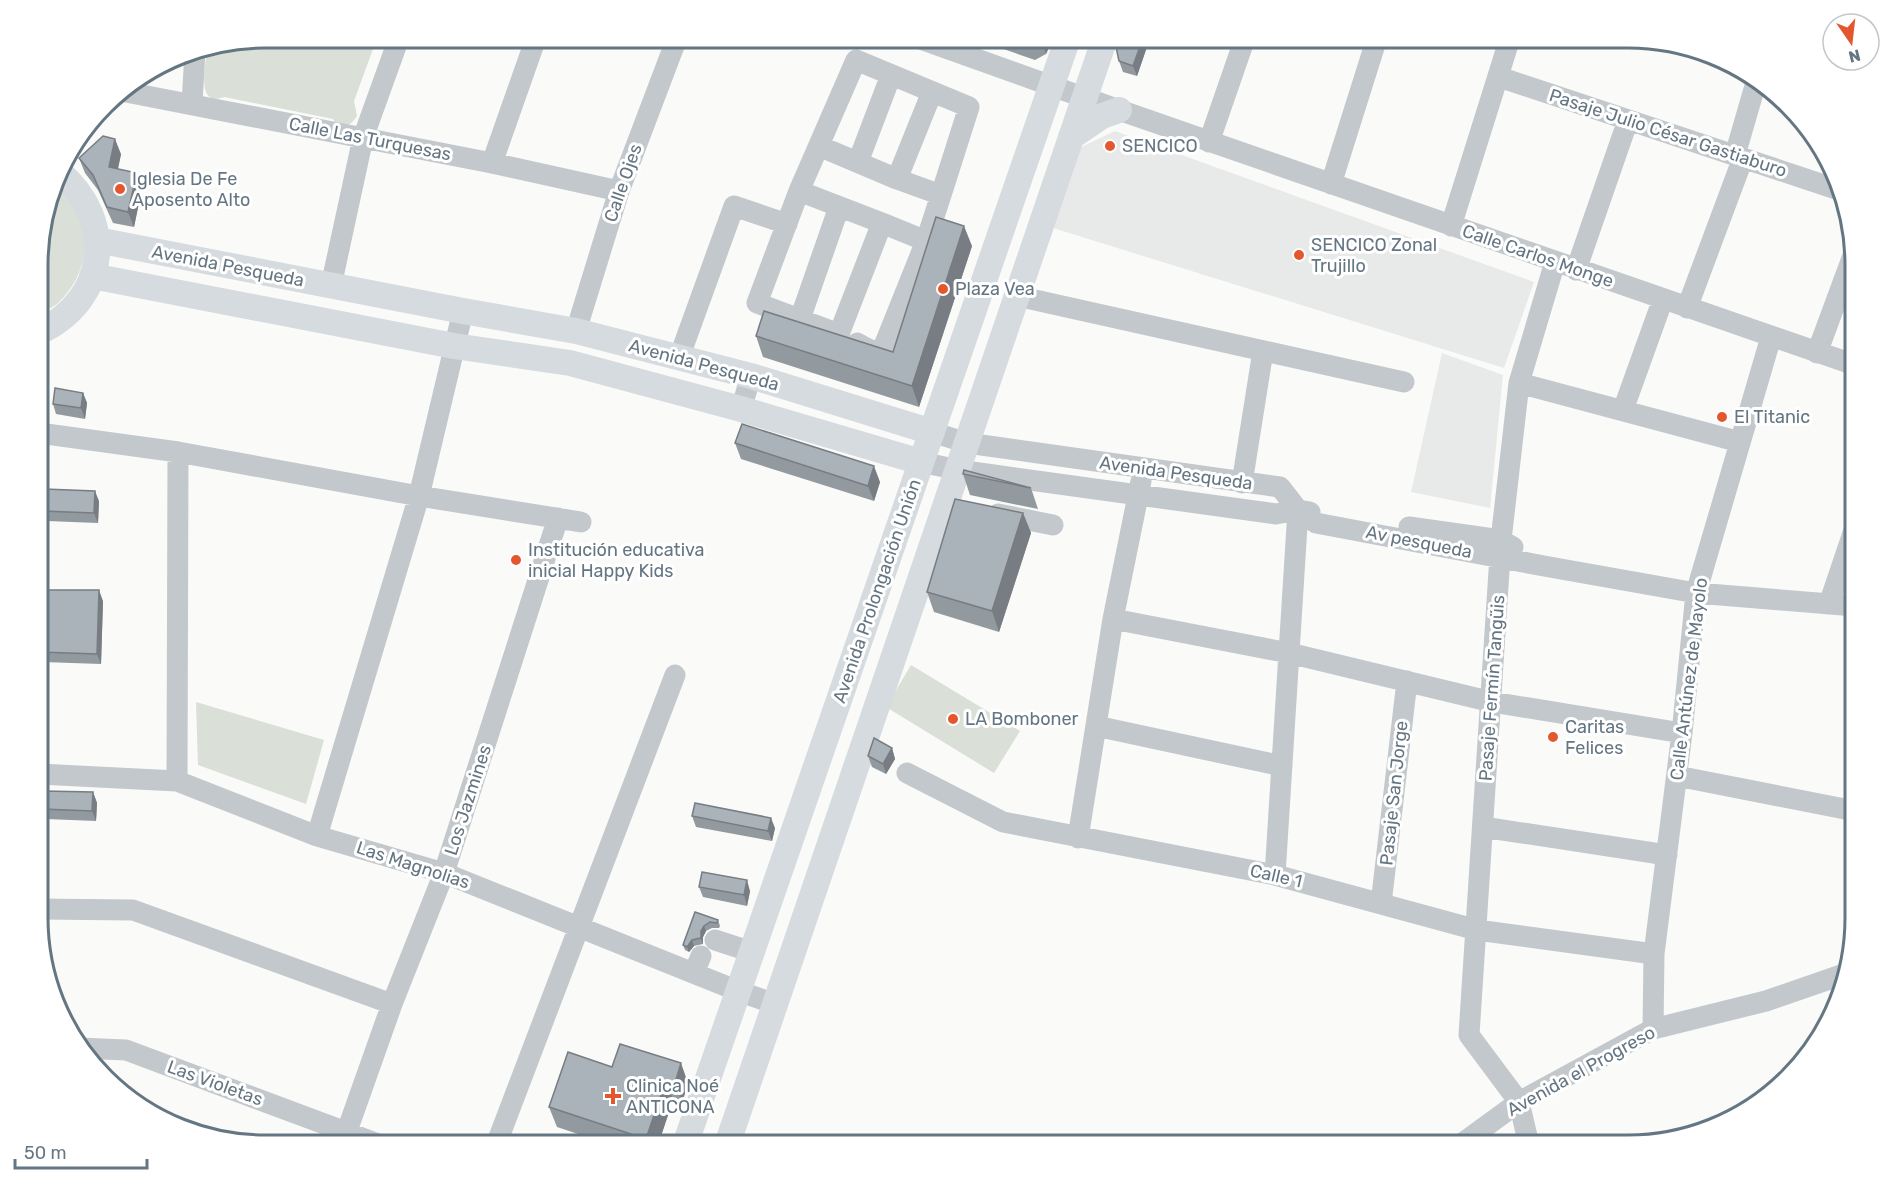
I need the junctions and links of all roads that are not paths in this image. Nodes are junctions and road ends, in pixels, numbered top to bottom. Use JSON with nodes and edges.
{"nodes":[{"id":1,"x":395,"y":48,"type":"edge"},
{"id":2,"x":532,"y":48,"type":"edge"},
{"id":3,"x":673,"y":48,"type":"edge"},
{"id":4,"x":946,"y":48,"type":"edge"},
{"id":5,"x":1065,"y":48,"type":"edge"},
{"id":6,"x":1102,"y":48,"type":"edge"},
{"id":7,"x":1242,"y":48,"type":"edge"},
{"id":8,"x":1373,"y":48,"type":"edge"},
{"id":9,"x":1507,"y":48,"type":"edge"},
{"id":10,"x":194,"y":61,"type":"edge"},
{"id":11,"x":891,"y":75,"type":"junction"},
{"id":12,"x":1499,"y":77,"type":"junction"},
{"id":13,"x":1052,"y":86,"type":"junction"},
{"id":14,"x":1755,"y":89,"type":"edge"},
{"id":15,"x":932,"y":92,"type":"junction"},
{"id":16,"x":134,"y":93,"type":"edge"},
{"id":17,"x":1084,"y":98,"type":"junction"},
{"id":18,"x":192,"y":104,"type":"junction"},
{"id":19,"x":1119,"y":110,"type":"junction"},
{"id":20,"x":1628,"y":120,"type":"junction"},
{"id":21,"x":1071,"y":137,"type":"junction"},
{"id":22,"x":363,"y":138,"type":"junction"},
{"id":23,"x":1209,"y":142,"type":"junction"},
{"id":24,"x":819,"y":146,"type":"junction"},
{"id":25,"x":1739,"y":157,"type":"junction"},
{"id":26,"x":858,"y":162,"type":"junction"},
{"id":27,"x":492,"y":163,"type":"junction"},
{"id":28,"x":66,"y":179,"type":"edge"},
{"id":29,"x":897,"y":179,"type":"junction"},
{"id":30,"x":1332,"y":184,"type":"junction"},
{"id":31,"x":1830,"y":187,"type":"edge"},
{"id":32,"x":619,"y":191,"type":"junction"},
{"id":33,"x":799,"y":191,"type":"junction"},
{"id":34,"x":941,"y":195,"type":"junction"},
{"id":35,"x":839,"y":207,"type":"junction"},
{"id":36,"x":882,"y":223,"type":"junction"},
{"id":37,"x":787,"y":224,"type":"junction"},
{"id":38,"x":1451,"y":225,"type":"junction"},
{"id":39,"x":97,"y":240,"type":"junction"},
{"id":40,"x":926,"y":241,"type":"junction"},
{"id":41,"x":1555,"y":262,"type":"junction"},
{"id":42,"x":1576,"y":270,"type":"junction"},
{"id":43,"x":92,"y":276,"type":"junction"},
{"id":44,"x":1845,"y":277,"type":"edge"},
{"id":45,"x":331,"y":286,"type":"junction"},
{"id":46,"x":1017,"y":296,"type":"junction"},
{"id":47,"x":1663,"y":299,"type":"junction"},
{"id":48,"x":1687,"y":308,"type":"junction"},
{"id":49,"x":464,"y":311,"type":"junction"},
{"id":50,"x":800,"y":319,"type":"junction"},
{"id":51,"x":48,"y":328,"type":"edge"},
{"id":52,"x":576,"y":331,"type":"junction"},
{"id":53,"x":839,"y":334,"type":"junction"},
{"id":54,"x":1771,"y":337,"type":"junction"},
{"id":55,"x":454,"y":346,"type":"junction"},
{"id":56,"x":1263,"y":351,"type":"junction"},
{"id":57,"x":1817,"y":353,"type":"junction"},
{"id":58,"x":679,"y":358,"type":"junction"},
{"id":59,"x":1845,"y":362,"type":"edge"},
{"id":60,"x":751,"y":376,"type":"junction"},
{"id":61,"x":1404,"y":382,"type":"dead end"},
{"id":62,"x":1519,"y":382,"type":"junction"},
{"id":63,"x":741,"y":408,"type":"junction"},
{"id":64,"x":1623,"y":410,"type":"junction"},
{"id":65,"x":932,"y":432,"type":"junction"},
{"id":66,"x":48,"y":434,"type":"edge"},
{"id":67,"x":967,"y":442,"type":"junction"},
{"id":68,"x":1740,"y":442,"type":"junction"},
{"id":69,"x":178,"y":452,"type":"junction"},
{"id":70,"x":921,"y":462,"type":"junction"},
{"id":71,"x":1144,"y":469,"type":"junction"},
{"id":72,"x":958,"y":470,"type":"junction"},
{"id":73,"x":1242,"y":483,"type":"junction"},
{"id":74,"x":419,"y":496,"type":"junction"},
{"id":75,"x":1138,"y":496,"type":"junction"},
{"id":76,"x":964,"y":506,"type":"junction"},
{"id":77,"x":1298,"y":510,"type":"junction"},
{"id":78,"x":558,"y":518,"type":"junction"},
{"id":79,"x":581,"y":522,"type":"dead end"},
{"id":80,"x":1053,"y":525,"type":"dead end"},
{"id":81,"x":1501,"y":549,"type":"junction"},
{"id":82,"x":1845,"y":557,"type":"edge"},
{"id":83,"x":1696,"y":593,"type":"junction"},
{"id":84,"x":1829,"y":604,"type":"junction"},
{"id":85,"x":1845,"y":605,"type":"edge"},
{"id":86,"x":1113,"y":619,"type":"junction"},
{"id":87,"x":1289,"y":653,"type":"junction"},
{"id":88,"x":675,"y":675,"type":"dead end"},
{"id":89,"x":1407,"y":681,"type":"junction"},
{"id":90,"x":1492,"y":702,"type":"junction"},
{"id":91,"x":1096,"y":726,"type":"junction"},
{"id":92,"x":828,"y":731,"type":"junction"},
{"id":93,"x":1682,"y":733,"type":"junction"},
{"id":94,"x":864,"y":743,"type":"junction"},
{"id":95,"x":1282,"y":766,"type":"junction"},
{"id":96,"x":48,"y":774,"type":"edge"},
{"id":97,"x":907,"y":774,"type":"dead end"},
{"id":98,"x":1677,"y":776,"type":"junction"},
{"id":99,"x":177,"y":781,"type":"junction"},
{"id":100,"x":1845,"y":809,"type":"edge"},
{"id":101,"x":1483,"y":827,"type":"junction"},
{"id":102,"x":317,"y":836,"type":"junction"},
{"id":103,"x":1078,"y":838,"type":"junction"},
{"id":104,"x":1666,"y":855,"type":"junction"},
{"id":105,"x":444,"y":873,"type":"junction"},
{"id":106,"x":1275,"y":875,"type":"junction"},
{"id":107,"x":1381,"y":904,"type":"junction"},
{"id":108,"x":48,"y":909,"type":"edge"},
{"id":109,"x":579,"y":927,"type":"junction"},
{"id":110,"x":1477,"y":930,"type":"junction"},
{"id":111,"x":715,"y":940,"type":"dead end"},
{"id":112,"x":752,"y":952,"type":"junction"},
{"id":113,"x":1654,"y":954,"type":"junction"},
{"id":114,"x":1837,"y":977,"type":"edge"},
{"id":115,"x":738,"y":991,"type":"junction"},
{"id":116,"x":392,"y":1004,"type":"junction"},
{"id":117,"x":775,"y":1004,"type":"junction"},
{"id":118,"x":1653,"y":1029,"type":"junction"},
{"id":119,"x":92,"y":1049,"type":"edge"},
{"id":120,"x":1520,"y":1102,"type":"junction"},
{"id":121,"x":338,"y":1135,"type":"edge"},
{"id":122,"x":346,"y":1135,"type":"edge"},
{"id":123,"x":500,"y":1135,"type":"edge"},
{"id":124,"x":688,"y":1135,"type":"edge"},
{"id":125,"x":730,"y":1135,"type":"edge"},
{"id":126,"x":1474,"y":1135,"type":"edge"},
{"id":127,"x":1527,"y":1135,"type":"edge"}],
"edges":[{"from":1,"to":22,"type":"street"},
{"from":2,"to":27,"type":"street"},
{"from":3,"to":32,"type":"street","name":"Calle Ojes"},
{"from":4,"to":13,"type":"street","name":"Calle Carlos Monge"},
{"from":5,"to":13,"type":"main road","name":"Avenida Prolongación Unión"},
{"from":6,"to":17,"type":"main road","name":"Avenida Prolongación Unión"},
{"from":7,"to":23,"type":"street"},
{"from":8,"to":30,"type":"street"},
{"from":9,"to":12,"type":"street"},
{"from":10,"to":18,"type":"street"},
{"from":11,"to":15,"type":"street"},
{"from":11,"to":24,"type":"street"},
{"from":11,"to":26,"type":"street"},
{"from":12,"to":20,"type":"street","name":"Pasaje Julio César Gastiaburo"},
{"from":12,"to":38,"type":"street"},
{"from":13,"to":17,"type":"street","name":"Calle Carlos Monge"},
{"from":13,"to":65,"type":"main road","name":"Avenida Prolongación Unión"},
{"from":14,"to":25,"type":"street"},
{"from":15,"to":29,"type":"street"},
{"from":15,"to":34,"type":"street"},
{"from":16,"to":18,"type":"street","name":"Calle Las Turquesas"},
{"from":17,"to":19,"type":"street","name":"Calle Carlos Monge"},
{"from":17,"to":21,"type":"main road","name":"Avenida Prolongación Unión"},
{"from":18,"to":22,"type":"street","name":"Calle Las Turquesas"},
{"from":19,"to":21,"type":"main road"},
{"from":19,"to":23,"type":"street","name":"Calle Carlos Monge"},
{"from":20,"to":25,"type":"street","name":"Pasaje Julio César Gastiaburo"},
{"from":20,"to":42,"type":"street"},
{"from":21,"to":46,"type":"main road","name":"Avenida Prolongación Unión"},
{"from":22,"to":27,"type":"street","name":"Calle Las Turquesas"},
{"from":22,"to":45,"type":"street"},
{"from":23,"to":30,"type":"street","name":"Calle Carlos Monge"},
{"from":24,"to":26,"type":"street"},
{"from":24,"to":33,"type":"street"},
{"from":25,"to":31,"type":"street","name":"Pasaje Julio César Gastiaburo"},
{"from":25,"to":48,"type":"street"},
{"from":26,"to":29,"type":"street"},
{"from":27,"to":32,"type":"street","name":"Calle Las Turquesas"},
{"from":28,"to":39,"type":"main road"},
{"from":29,"to":34,"type":"street"},
{"from":30,"to":38,"type":"street","name":"Calle Carlos Monge"},
{"from":32,"to":52,"type":"street","name":"Calle Ojes"},
{"from":33,"to":35,"type":"street"},
{"from":33,"to":37,"type":"street"},
{"from":34,"to":40,"type":"street"},
{"from":35,"to":36,"type":"street"},
{"from":35,"to":50,"type":"street"},
{"from":36,"to":40,"type":"street"},
{"from":36,"to":53,"type":"street"},
{"from":37,"to":50,"type":"street"},
{"from":37,"to":58,"type":"street"},
{"from":38,"to":41,"type":"street","name":"Calle Carlos Monge"},
{"from":39,"to":43,"type":"main road"},
{"from":39,"to":45,"type":"main road","name":"Avenida Pesqueda"},
{"from":40,"to":53,"type":"street"},
{"from":41,"to":42,"type":"street","name":"Calle Carlos Monge"},
{"from":41,"to":62,"type":"street","name":"Pasaje Fermín Tangüis"},
{"from":42,"to":47,"type":"street","name":"Calle Carlos Monge"},
{"from":43,"to":51,"type":"main road"},
{"from":43,"to":55,"type":"main road","name":"Avenida Pesqueda"},
{"from":44,"to":57,"type":"street"},
{"from":45,"to":49,"type":"main road","name":"Avenida Pesqueda"},
{"from":46,"to":56,"type":"street"},
{"from":46,"to":67,"type":"main road","name":"Avenida Prolongación Unión"},
{"from":47,"to":48,"type":"street","name":"Calle Carlos Monge"},
{"from":47,"to":64,"type":"street"},
{"from":48,"to":54,"type":"street","name":"Calle Carlos Monge"},
{"from":49,"to":52,"type":"main road","name":"Avenida Pesqueda"},
{"from":49,"to":55,"type":"street"},
{"from":50,"to":53,"type":"street"},
{"from":52,"to":58,"type":"main road","name":"Avenida Pesqueda"},
{"from":54,"to":57,"type":"street","name":"Calle Carlos Monge"},
{"from":54,"to":68,"type":"street","name":"Calle Antúnez de Mayolo"},
{"from":55,"to":63,"type":"main road","name":"Avenida Pesqueda"},
{"from":55,"to":74,"type":"street"},
{"from":56,"to":61,"type":"street"},
{"from":56,"to":73,"type":"street"},
{"from":57,"to":59,"type":"street","name":"Calle Carlos Monge"},
{"from":58,"to":60,"type":"main road","name":"Avenida Pesqueda"},
{"from":60,"to":63,"type":"street"},
{"from":60,"to":65,"type":"main road","name":"Avenida Pesqueda"},
{"from":62,"to":64,"type":"street"},
{"from":62,"to":81,"type":"street","name":"Pasaje Fermín Tangüis"},
{"from":63,"to":70,"type":"main road","name":"Avenida Pesqueda"},
{"from":64,"to":68,"type":"street"},
{"from":65,"to":67,"type":"street","name":"Avenida Pesqueda"},
{"from":65,"to":70,"type":"main road","name":"Avenida Prolongación Unión"},
{"from":66,"to":69,"type":"street"},
{"from":67,"to":71,"type":"street","name":"Avenida Pesqueda"},
{"from":67,"to":72,"type":"main road","name":"Avenida Prolongación Unión"},
{"from":68,"to":83,"type":"street","name":"Calle Antúnez de Mayolo"},
{"from":69,"to":74,"type":"street"},
{"from":69,"to":99,"type":"street"},
{"from":70,"to":72,"type":"street","name":"Avenida Pesqueda"},
{"from":70,"to":92,"type":"main road","name":"Avenida Prolongación Unión"},
{"from":71,"to":73,"type":"street","name":"Avenida Pesqueda"},
{"from":71,"to":75,"type":"street"},
{"from":72,"to":75,"type":"street","name":"Avenida Pesqueda"},
{"from":72,"to":76,"type":"main road","name":"Avenida Prolongación Unión"},
{"from":73,"to":77,"type":"street","name":"Avenida Pesqueda"},
{"from":74,"to":78,"type":"street"},
{"from":74,"to":102,"type":"street"},
{"from":75,"to":77,"type":"street","name":"Avenida Pesqueda"},
{"from":75,"to":86,"type":"street"},
{"from":76,"to":80,"type":"street"},
{"from":76,"to":94,"type":"main road","name":"Avenida Prolongación Unión"},
{"from":77,"to":81,"type":"street","name":"Avenida Pesqueda"},
{"from":77,"to":87,"type":"street"},
{"from":78,"to":79,"type":"street"},
{"from":78,"to":105,"type":"street","name":"Los Jazmines"},
{"from":81,"to":83,"type":"street"},
{"from":81,"to":90,"type":"street","name":"Pasaje Fermín Tangüis"},
{"from":82,"to":84,"type":"street"},
{"from":83,"to":84,"type":"street"},
{"from":83,"to":93,"type":"street","name":"Calle Antúnez de Mayolo"},
{"from":84,"to":85,"type":"street"},
{"from":86,"to":87,"type":"street"},
{"from":86,"to":91,"type":"street"},
{"from":87,"to":89,"type":"street"},
{"from":87,"to":95,"type":"street"},
{"from":88,"to":109,"type":"street"},
{"from":89,"to":90,"type":"street"},
{"from":89,"to":107,"type":"street","name":"Pasaje San Jorge"},
{"from":90,"to":93,"type":"street"},
{"from":90,"to":101,"type":"street","name":"Pasaje Fermín Tangüis"},
{"from":91,"to":95,"type":"street"},
{"from":91,"to":103,"type":"street"},
{"from":92,"to":94,"type":"main road"},
{"from":92,"to":112,"type":"main road","name":"Avenida Prolongación Unión"},
{"from":93,"to":98,"type":"street","name":"Calle Antúnez de Mayolo"},
{"from":94,"to":117,"type":"main road","name":"Avenida Prolongación Unión"},
{"from":95,"to":106,"type":"street"},
{"from":96,"to":99,"type":"street","name":"Las Magnolias"},
{"from":97,"to":103,"type":"street","name":"Calle 1"},
{"from":98,"to":100,"type":"street"},
{"from":98,"to":104,"type":"street","name":"Calle Antúnez de Mayolo"},
{"from":99,"to":102,"type":"street","name":"Las Magnolias"},
{"from":101,"to":104,"type":"street"},
{"from":101,"to":110,"type":"street","name":"Pasaje Fermín Tangüis"},
{"from":102,"to":105,"type":"street","name":"Las Magnolias"},
{"from":103,"to":106,"type":"street","name":"Calle 1"},
{"from":104,"to":113,"type":"street","name":"Calle Antúnez de Mayolo"},
{"from":105,"to":109,"type":"street","name":"Las Magnolias"},
{"from":105,"to":116,"type":"street","name":"Los Jazmines"},
{"from":106,"to":107,"type":"street","name":"Calle 1"},
{"from":107,"to":110,"type":"street","name":"Calle 1"},
{"from":108,"to":116,"type":"street"},
{"from":109,"to":115,"type":"street","name":"Las Magnolias"},
{"from":109,"to":123,"type":"street"},
{"from":110,"to":113,"type":"street","name":"Calle 1"},
{"from":110,"to":120,"type":"street","name":"Pasaje Fermín Tangüis"},
{"from":111,"to":112,"type":"street"},
{"from":112,"to":115,"type":"main road","name":"Avenida Prolongación Unión"},
{"from":113,"to":118,"type":"street","name":"Calle Antúnez de Mayolo"},
{"from":114,"to":118,"type":"street","name":"Avenida el Progreso"},
{"from":115,"to":117,"type":"street","name":"Las Magnolias"},
{"from":115,"to":124,"type":"main road","name":"Avenida Prolongación Unión"},
{"from":116,"to":122,"type":"street","name":"Los Jazmines"},
{"from":117,"to":125,"type":"main road","name":"Avenida Prolongación Unión"},
{"from":118,"to":120,"type":"street","name":"Avenida el Progreso"},
{"from":119,"to":121,"type":"street","name":"Las Violetas"},
{"from":120,"to":126,"type":"street","name":"Avenida el Progreso"},
{"from":120,"to":127,"type":"street"}]}
